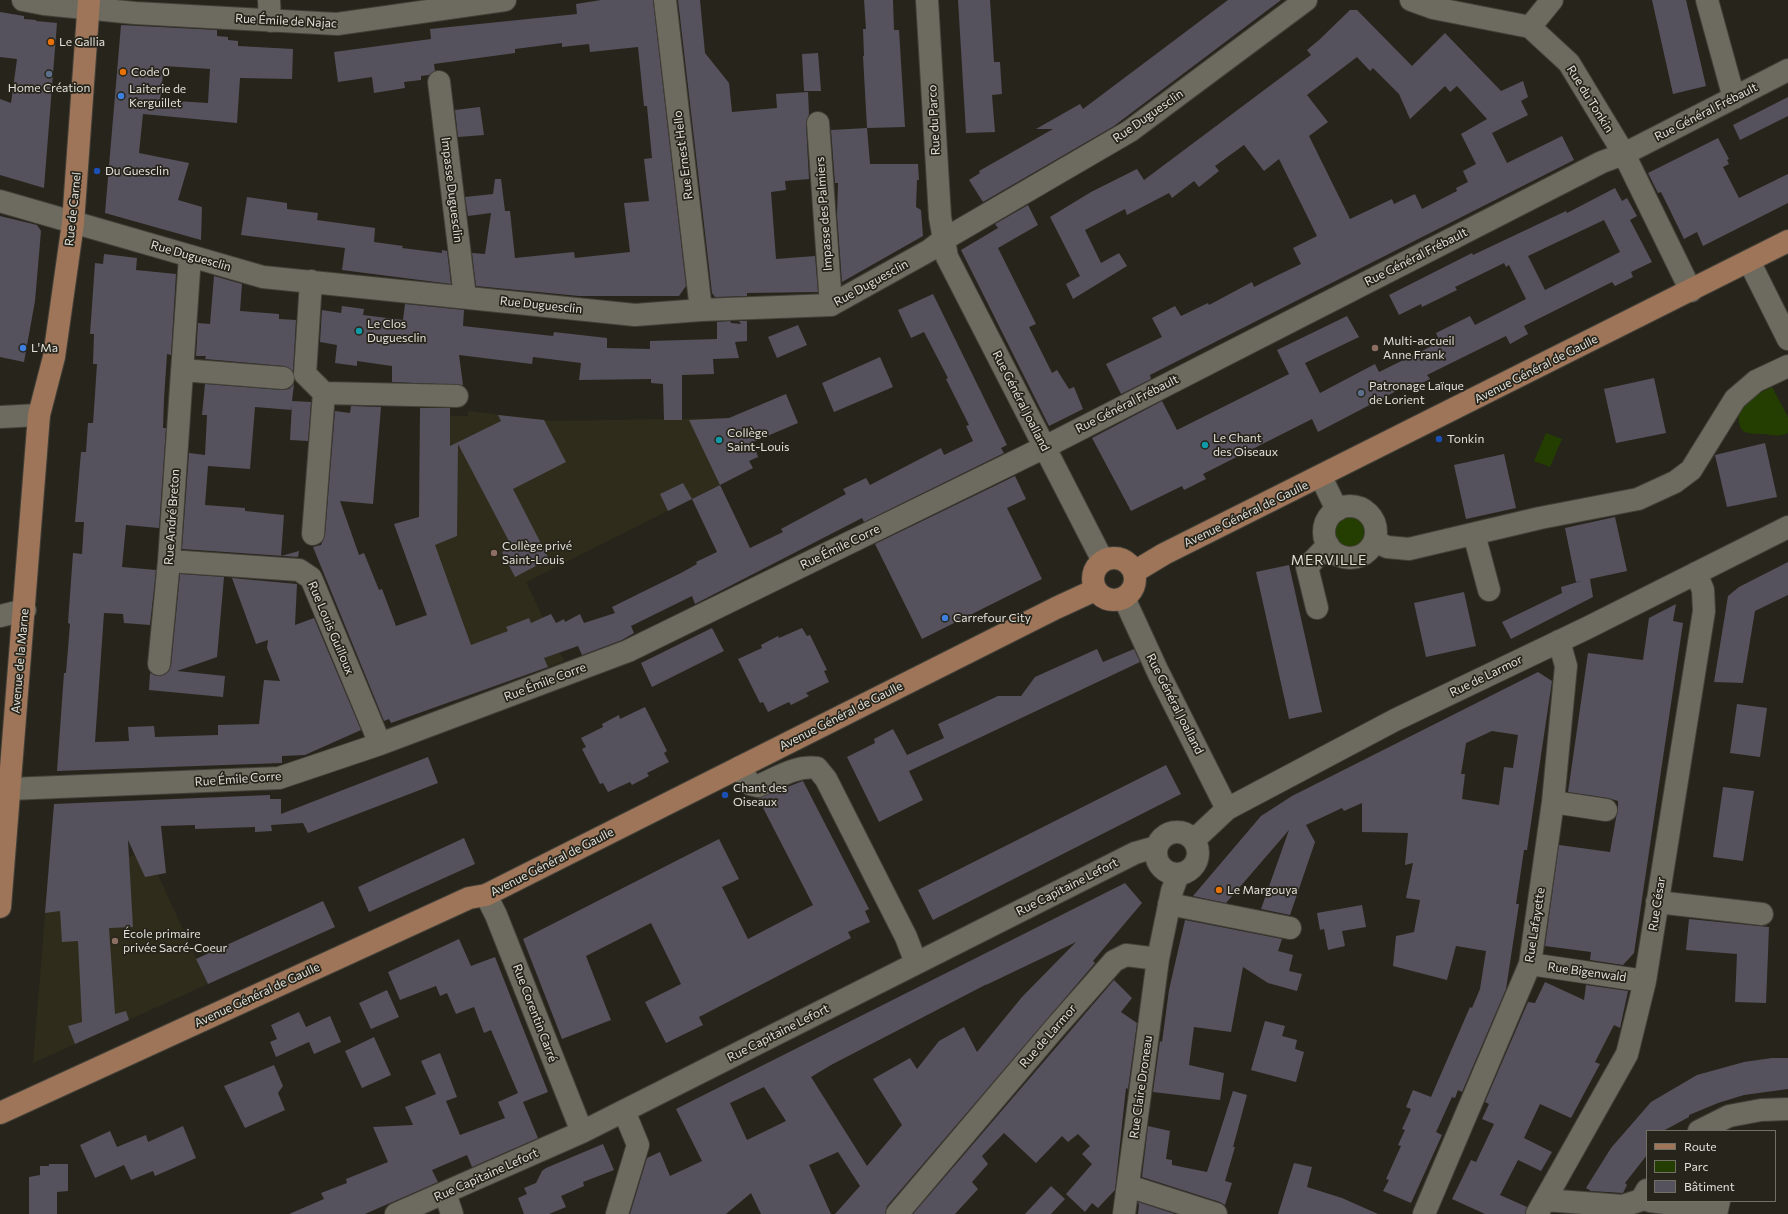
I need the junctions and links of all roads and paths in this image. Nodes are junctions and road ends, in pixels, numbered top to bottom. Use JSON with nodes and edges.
{"nodes":[{"id":1,"x":23,"y":0,"type":"edge"},
{"id":2,"x":505,"y":0,"type":"edge"},
{"id":3,"x":665,"y":0,"type":"edge"},
{"id":4,"x":927,"y":0,"type":"edge"},
{"id":5,"x":1306,"y":0,"type":"edge"},
{"id":6,"x":1411,"y":0,"type":"edge"},
{"id":7,"x":1552,"y":0,"type":"edge"},
{"id":8,"x":1707,"y":0,"type":"edge"},
{"id":9,"x":89,"y":4,"type":"edge"},
{"id":10,"x":270,"y":10,"type":"edge"},
{"id":11,"x":1530,"y":27,"type":"junction"},
{"id":12,"x":1788,"y":70,"type":"edge"},
{"id":13,"x":439,"y":82,"type":"dead end"},
{"id":14,"x":1734,"y":98,"type":"junction"},
{"id":15,"x":818,"y":123,"type":"dead end"},
{"id":16,"x":1624,"y":154,"type":"junction"},
{"id":17,"x":0,"y":201,"type":"edge"},
{"id":18,"x":73,"y":223,"type":"junction"},
{"id":19,"x":943,"y":240,"type":"junction"},
{"id":20,"x":1788,"y":241,"type":"edge"},
{"id":21,"x":190,"y":256,"type":"junction"},
{"id":22,"x":1749,"y":261,"type":"junction"},
{"id":23,"x":311,"y":281,"type":"junction"},
{"id":24,"x":1691,"y":290,"type":"junction"},
{"id":25,"x":465,"y":297,"type":"junction"},
{"id":26,"x":831,"y":305,"type":"junction"},
{"id":27,"x":701,"y":310,"type":"junction"},
{"id":28,"x":1788,"y":339,"type":"edge"},
{"id":29,"x":1788,"y":366,"type":"edge"},
{"id":30,"x":182,"y":370,"type":"junction"},
{"id":31,"x":283,"y":378,"type":"dead end"},
{"id":32,"x":324,"y":393,"type":"junction"},
{"id":33,"x":457,"y":396,"type":"dead end"},
{"id":34,"x":5,"y":412,"type":"edge"},
{"id":35,"x":39,"y":415,"type":"junction"},
{"id":36,"x":1045,"y":447,"type":"junction"},
{"id":37,"x":1321,"y":477,"type":"junction"},
{"id":38,"x":1337,"y":510,"type":"junction"},
{"id":39,"x":1788,"y":527,"type":"edge"},
{"id":40,"x":313,"y":534,"type":"dead end"},
{"id":41,"x":1474,"y":534,"type":"junction"},
{"id":42,"x":1375,"y":541,"type":"junction"},
{"id":43,"x":1328,"y":545,"type":"junction"},
{"id":44,"x":168,"y":561,"type":"junction"},
{"id":45,"x":1103,"y":561,"type":"junction"},
{"id":46,"x":1134,"y":572,"type":"junction"},
{"id":47,"x":1696,"y":573,"type":"junction"},
{"id":48,"x":1095,"y":590,"type":"junction"},
{"id":49,"x":1488,"y":590,"type":"dead end"},
{"id":50,"x":1124,"y":598,"type":"junction"},
{"id":51,"x":1317,"y":608,"type":"dead end"},
{"id":52,"x":24,"y":610,"type":"junction"},
{"id":53,"x":0,"y":616,"type":"edge"},
{"id":54,"x":1559,"y":641,"type":"junction"},
{"id":55,"x":159,"y":664,"type":"dead end"},
{"id":56,"x":380,"y":744,"type":"junction"},
{"id":57,"x":7,"y":746,"type":"edge"},
{"id":58,"x":740,"y":767,"type":"junction"},
{"id":59,"x":10,"y":790,"type":"junction"},
{"id":60,"x":1553,"y":802,"type":"junction"},
{"id":61,"x":1227,"y":808,"type":"junction"},
{"id":62,"x":1606,"y":810,"type":"dead end"},
{"id":63,"x":1194,"y":840,"type":"junction"},
{"id":64,"x":1156,"y":847,"type":"junction"},
{"id":65,"x":1178,"y":874,"type":"junction"},
{"id":66,"x":486,"y":895,"type":"junction"},
{"id":67,"x":1658,"y":902,"type":"junction"},
{"id":68,"x":0,"y":903,"type":"edge"},
{"id":69,"x":1169,"y":904,"type":"junction"},
{"id":70,"x":0,"y":908,"type":"edge"},
{"id":71,"x":1762,"y":914,"type":"dead end"},
{"id":72,"x":1290,"y":928,"type":"dead end"},
{"id":73,"x":1158,"y":959,"type":"junction"},
{"id":74,"x":916,"y":963,"type":"junction"},
{"id":75,"x":1530,"y":964,"type":"junction"},
{"id":76,"x":1645,"y":981,"type":"junction"},
{"id":77,"x":1788,"y":1109,"type":"edge"},
{"id":78,"x":624,"y":1111,"type":"junction"},
{"id":79,"x":0,"y":1113,"type":"edge"},
{"id":80,"x":1728,"y":1124,"type":"edge"},
{"id":81,"x":1704,"y":1130,"type":"edge"},
{"id":82,"x":582,"y":1132,"type":"junction"},
{"id":83,"x":1128,"y":1186,"type":"junction"},
{"id":84,"x":444,"y":1193,"type":"junction"},
{"id":85,"x":1646,"y":1198,"type":"edge"},
{"id":86,"x":1670,"y":1202,"type":"edge"},
{"id":87,"x":1719,"y":1202,"type":"edge"},
{"id":88,"x":1541,"y":1207,"type":"edge"},
{"id":89,"x":396,"y":1214,"type":"edge"},
{"id":90,"x":452,"y":1214,"type":"edge"},
{"id":91,"x":617,"y":1214,"type":"edge"},
{"id":92,"x":897,"y":1214,"type":"edge"},
{"id":93,"x":1124,"y":1214,"type":"edge"},
{"id":94,"x":1216,"y":1214,"type":"edge"},
{"id":95,"x":1424,"y":1214,"type":"edge"}],
"edges":[{"from":1,"to":9,"type":"street","name":"Rue Émile de Najac"},
{"from":2,"to":10,"type":"street","name":"Rue Émile de Najac"},
{"from":3,"to":27,"type":"street","name":"Rue Ernest Hello"},
{"from":4,"to":19,"type":"street","name":"Rue du Parco"},
{"from":5,"to":19,"type":"street","name":"Rue Duguesclin"},
{"from":6,"to":11,"type":"street"},
{"from":7,"to":11,"type":"street"},
{"from":8,"to":14,"type":"street"},
{"from":9,"to":10,"type":"street","name":"Rue Émile de Najac"},
{"from":9,"to":18,"type":"main road","name":"Rue de Carnel"},
{"from":11,"to":16,"type":"street","name":"Rue du Tonkin"},
{"from":12,"to":14,"type":"street","name":"Rue Général Frébault"},
{"from":13,"to":25,"type":"street","name":"Impasse Duguesclin"},
{"from":14,"to":16,"type":"street","name":"Rue Général Frébault"},
{"from":15,"to":26,"type":"street","name":"Impasse des Palmiers"},
{"from":16,"to":24,"type":"street","name":"Rue du Tonkin"},
{"from":16,"to":36,"type":"street","name":"Rue Général Frébault"},
{"from":17,"to":18,"type":"street","name":"Rue Duguesclin"},
{"from":18,"to":21,"type":"street","name":"Rue Duguesclin"},
{"from":18,"to":35,"type":"main road","name":"Rue de Carnel"},
{"from":19,"to":26,"type":"street","name":"Rue Duguesclin"},
{"from":19,"to":36,"type":"street","name":"Rue Général Joalland"},
{"from":20,"to":22,"type":"main road","name":"Avenue Général de Gaulle"},
{"from":21,"to":23,"type":"street","name":"Rue Duguesclin"},
{"from":21,"to":30,"type":"street","name":"Rue André Breton"},
{"from":22,"to":24,"type":"main road","name":"Avenue Général de Gaulle"},
{"from":22,"to":28,"type":"street"},
{"from":23,"to":25,"type":"street","name":"Rue Duguesclin"},
{"from":23,"to":32,"type":"street"},
{"from":24,"to":37,"type":"main road","name":"Avenue Général de Gaulle"},
{"from":25,"to":27,"type":"street","name":"Rue Duguesclin"},
{"from":26,"to":27,"type":"street","name":"Rue Duguesclin"},
{"from":29,"to":41,"type":"street"},
{"from":30,"to":31,"type":"street"},
{"from":30,"to":44,"type":"street","name":"Rue André Breton"},
{"from":32,"to":33,"type":"street"},
{"from":32,"to":40,"type":"street"},
{"from":34,"to":35,"type":"street"},
{"from":35,"to":52,"type":"main road","name":"Avenue de la Marne"},
{"from":36,"to":45,"type":"street","name":"Rue Général Joalland"},
{"from":36,"to":56,"type":"street","name":"Rue Émile Corre"},
{"from":37,"to":38,"type":"street"},
{"from":37,"to":46,"type":"main road","name":"Avenue Général de Gaulle"},
{"from":38,"to":42,"type":"street"},
{"from":38,"to":43,"type":"street"},
{"from":39,"to":47,"type":"street","name":"Rue de Larmor"},
{"from":41,"to":42,"type":"street"},
{"from":41,"to":49,"type":"street"},
{"from":42,"to":43,"type":"street"},
{"from":43,"to":51,"type":"street"},
{"from":44,"to":55,"type":"street","name":"Rue André Breton"},
{"from":44,"to":56,"type":"street","name":"Rue Louis Guilloux"},
{"from":45,"to":46,"type":"main road"},
{"from":45,"to":48,"type":"main road"},
{"from":46,"to":50,"type":"main road"},
{"from":47,"to":54,"type":"street","name":"Rue de Larmor"},
{"from":47,"to":67,"type":"street","name":"Rue César"},
{"from":48,"to":50,"type":"main road"},
{"from":48,"to":58,"type":"main road","name":"Avenue Général de Gaulle"},
{"from":50,"to":61,"type":"street","name":"Rue Général Joalland"},
{"from":52,"to":53,"type":"street"},
{"from":52,"to":57,"type":"main road","name":"Avenue de la Marne"},
{"from":54,"to":60,"type":"street","name":"Rue Lafayette"},
{"from":54,"to":61,"type":"street","name":"Rue de Larmor"},
{"from":56,"to":59,"type":"street","name":"Rue Émile Corre"},
{"from":57,"to":59,"type":"main road","name":"Avenue de la Marne"},
{"from":58,"to":66,"type":"main road","name":"Avenue Général de Gaulle"},
{"from":58,"to":74,"type":"street"},
{"from":59,"to":68,"type":"main road","name":"Avenue de la Marne"},
{"from":60,"to":62,"type":"street"},
{"from":60,"to":75,"type":"street","name":"Rue Lafayette"},
{"from":61,"to":63,"type":"street","name":"Rue de Larmor"},
{"from":63,"to":64,"type":"street"},
{"from":63,"to":65,"type":"street"},
{"from":64,"to":65,"type":"street"},
{"from":64,"to":74,"type":"street","name":"Rue Capitaine Lefort"},
{"from":65,"to":69,"type":"street"},
{"from":66,"to":79,"type":"main road","name":"Avenue Général de Gaulle"},
{"from":66,"to":82,"type":"street","name":"Rue Corentin Carré"},
{"from":67,"to":71,"type":"street"},
{"from":67,"to":76,"type":"street","name":"Rue César"},
{"from":68,"to":70,"type":"main road","name":"Avenue de la Marne"},
{"from":69,"to":72,"type":"street"},
{"from":69,"to":73,"type":"street"},
{"from":73,"to":83,"type":"street","name":"Rue Claire Droneau"},
{"from":73,"to":92,"type":"street","name":"Rue de Larmor"},
{"from":74,"to":78,"type":"street","name":"Rue Capitaine Lefort"},
{"from":75,"to":76,"type":"street","name":"Rue Bigenwald"},
{"from":75,"to":95,"type":"street","name":"Rue Lafayette"},
{"from":76,"to":88,"type":"street","name":"Rue César"},
{"from":77,"to":80,"type":"street"},
{"from":78,"to":82,"type":"street","name":"Rue Capitaine Lefort"},
{"from":78,"to":91,"type":"street"},
{"from":80,"to":81,"type":"street"},
{"from":82,"to":84,"type":"street","name":"Rue Capitaine Lefort"},
{"from":83,"to":93,"type":"street","name":"Rue Claire Droneau"},
{"from":83,"to":94,"type":"street"},
{"from":84,"to":89,"type":"street","name":"Rue Capitaine Lefort"},
{"from":84,"to":90,"type":"street"},
{"from":85,"to":88,"type":"street"},
{"from":86,"to":87,"type":"street"}]}
